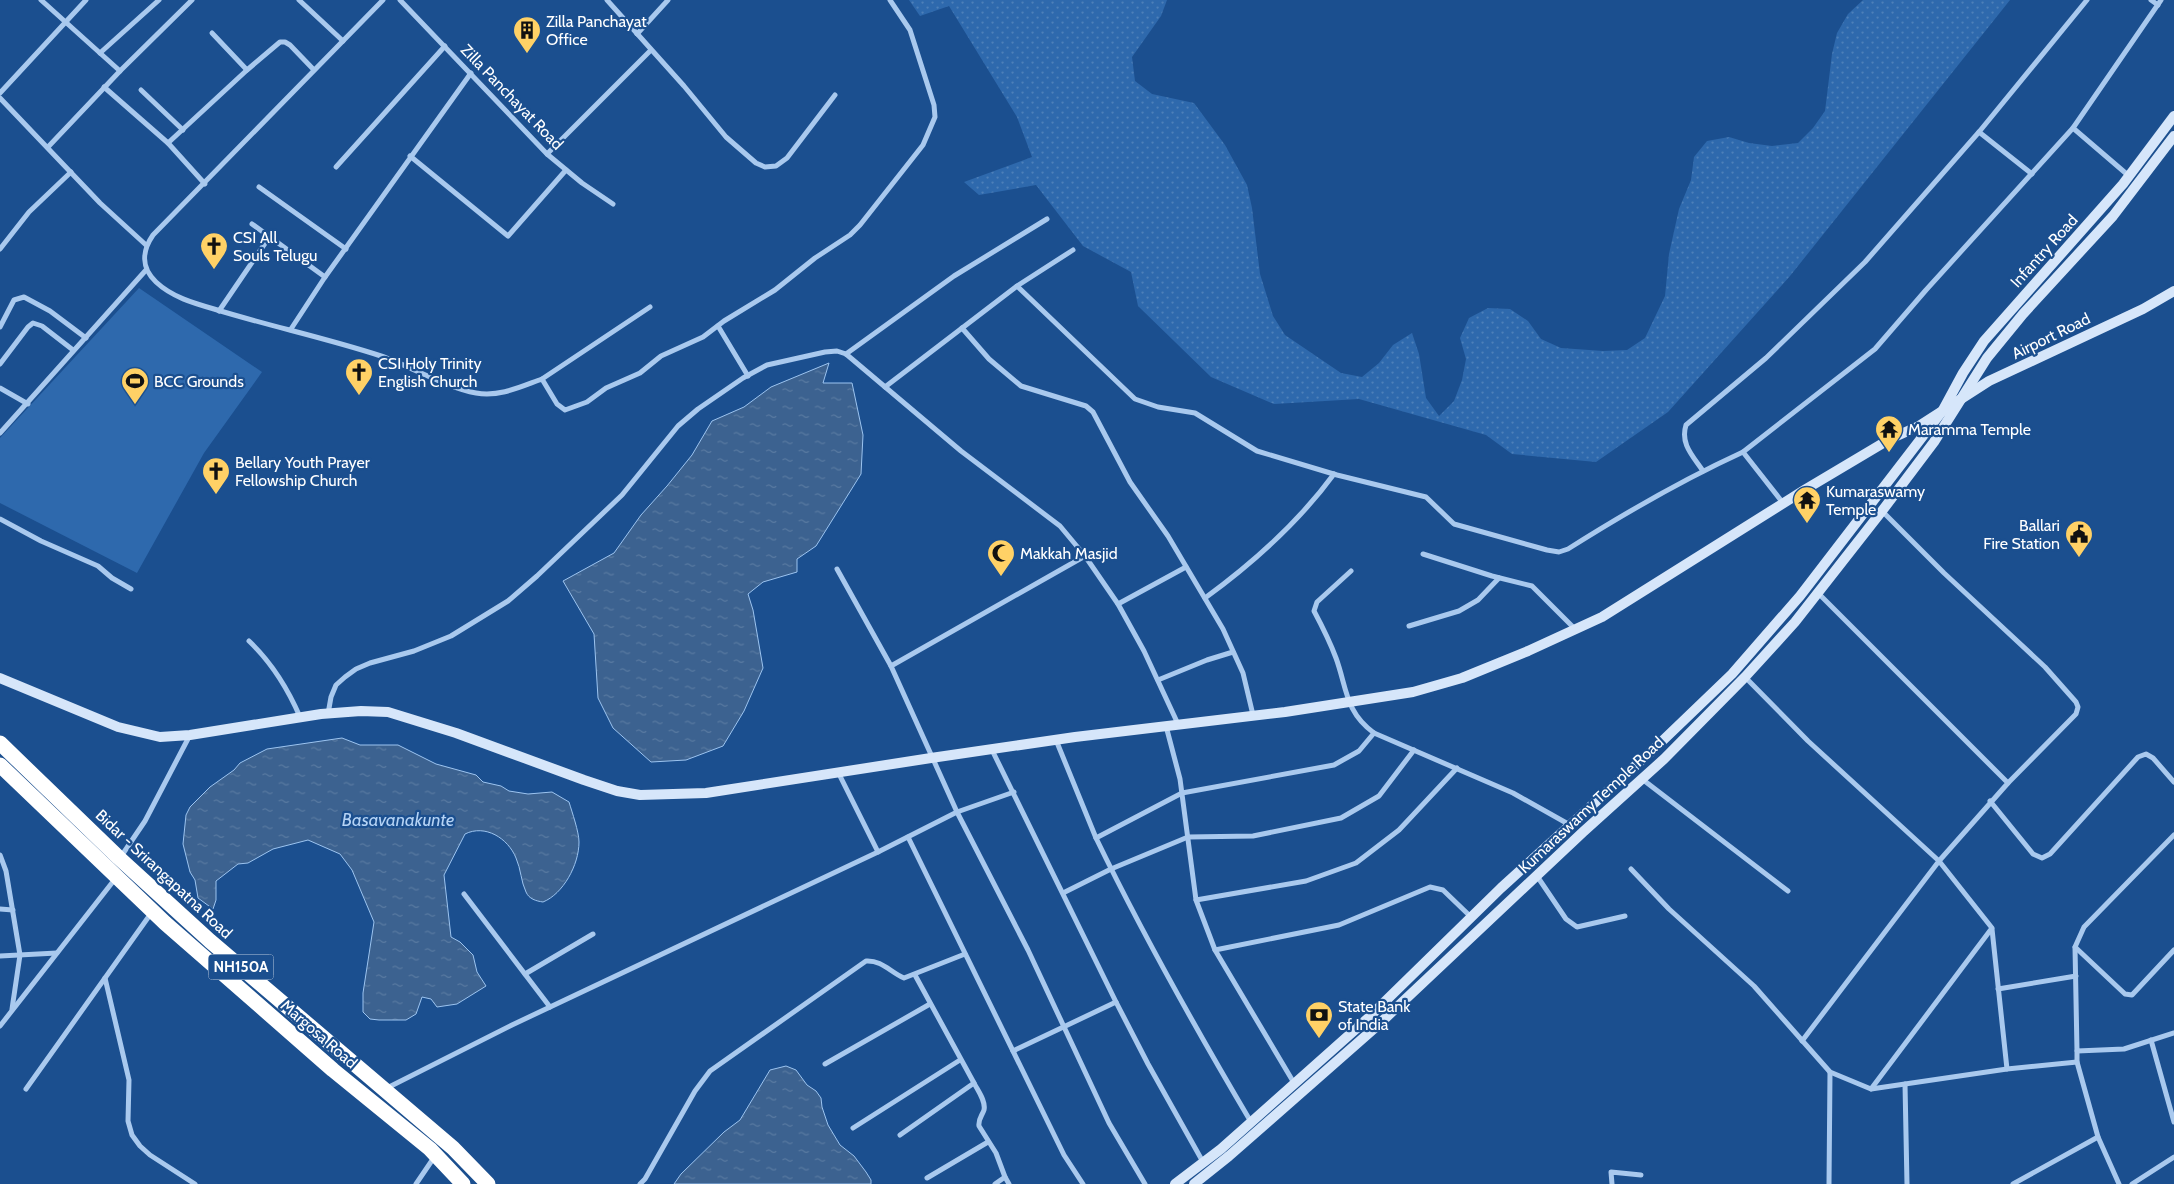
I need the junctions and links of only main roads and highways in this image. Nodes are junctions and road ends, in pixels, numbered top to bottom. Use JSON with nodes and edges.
{"nodes":[{"id":1,"x":0,"y":743,"type":"edge"},
{"id":2,"x":0,"y":765,"type":"edge"},
{"id":3,"x":121,"y":866,"type":"junction"},
{"id":4,"x":464,"y":1184,"type":"edge"},
{"id":5,"x":488,"y":1184,"type":"edge"}],
"edges":[{"from":1,"to":3,"type":"highway","name":"Bidar - Srirangapatna Road","number":"NH150A"},
{"from":2,"to":3,"type":"highway","name":"Margosa Road"},
{"from":3,"to":4,"type":"highway","name":"Margosa Road"},
{"from":3,"to":5,"type":"highway","name":"Bidar - Srirangapatna Road","number":"NH150A"}]}
